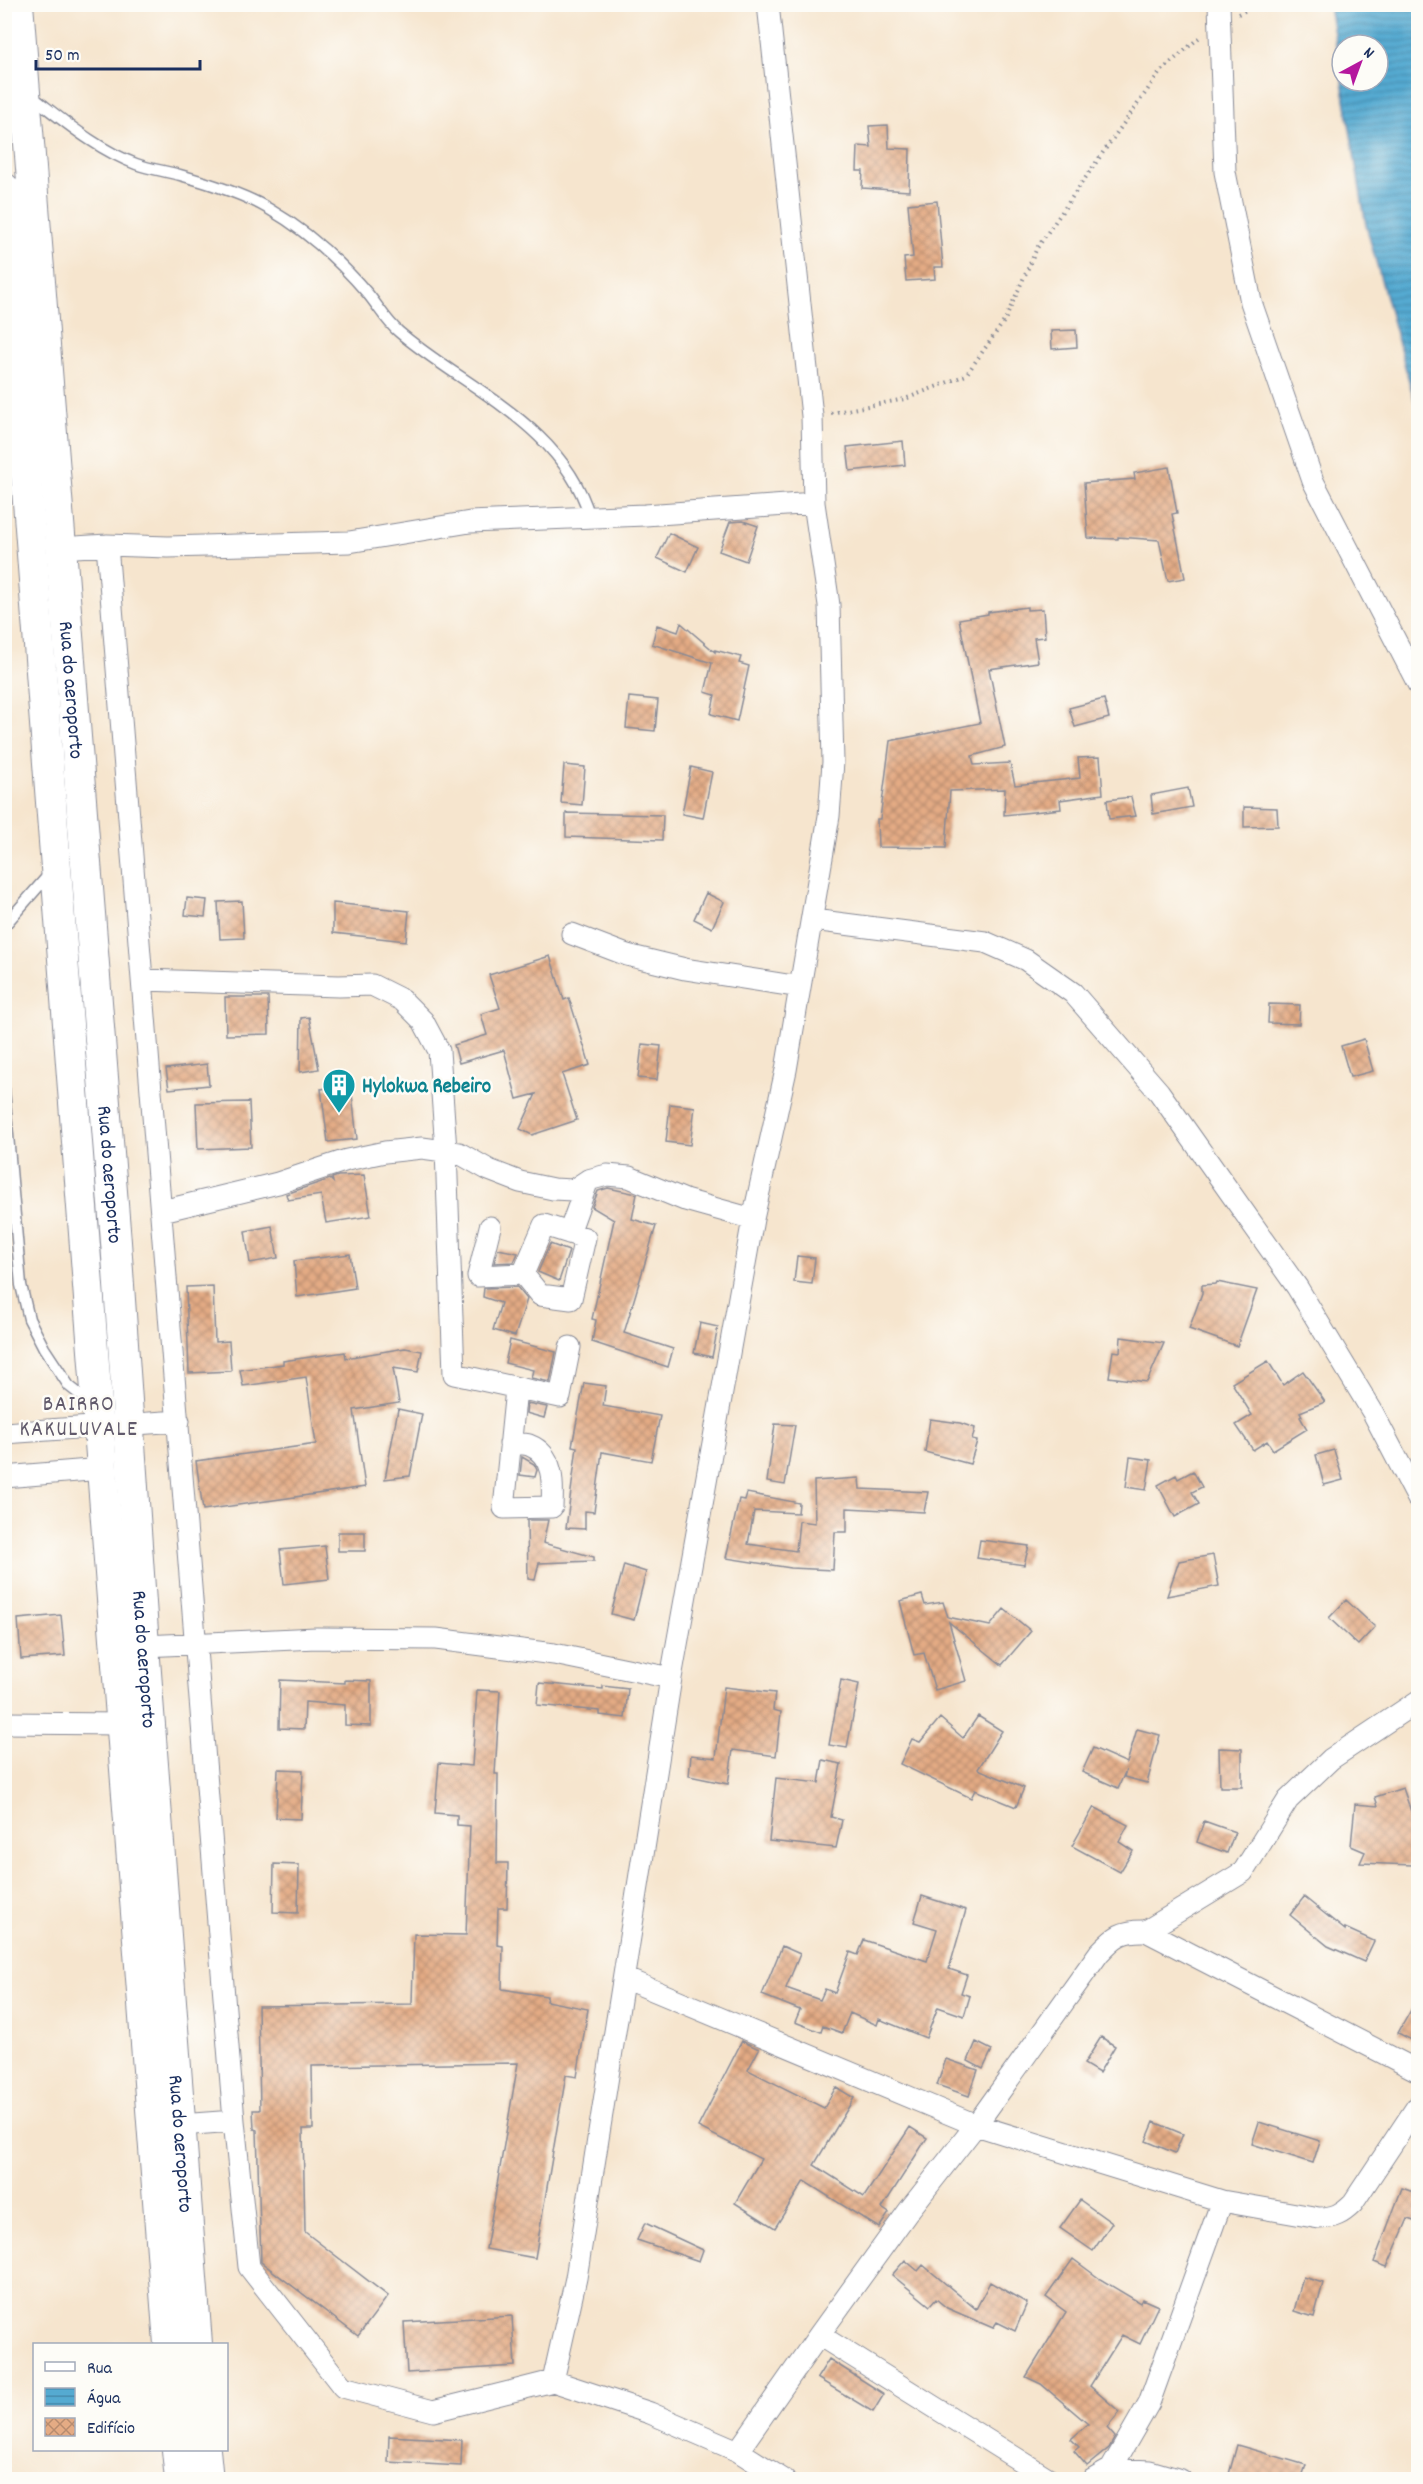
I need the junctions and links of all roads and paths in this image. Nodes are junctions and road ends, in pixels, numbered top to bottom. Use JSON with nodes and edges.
{"nodes":[{"id":1,"x":18,"y":4,"type":"edge"},
{"id":2,"x":768,"y":4,"type":"edge"},
{"id":3,"x":1260,"y":4,"type":"edge"},
{"id":4,"x":1219,"y":14,"type":"edge"},
{"id":5,"x":15,"y":93,"type":"edge"},
{"id":6,"x":4,"y":188,"type":"edge"},
{"id":7,"x":812,"y":416,"type":"junction"},
{"id":8,"x":814,"y":503,"type":"junction"},
{"id":9,"x":590,"y":517,"type":"junction"},
{"id":10,"x":107,"y":545,"type":"junction"},
{"id":11,"x":60,"y":548,"type":"junction"},
{"id":12,"x":1419,"y":684,"type":"edge"},
{"id":13,"x":56,"y":866,"type":"junction"},
{"id":14,"x":813,"y":920,"type":"junction"},
{"id":15,"x":4,"y":926,"type":"edge"},
{"id":16,"x":572,"y":934,"type":"dead end"},
{"id":17,"x":143,"y":980,"type":"junction"},
{"id":18,"x":800,"y":987,"type":"junction"},
{"id":19,"x":4,"y":1089,"type":"edge"},
{"id":20,"x":446,"y":1150,"type":"junction"},
{"id":21,"x":588,"y":1180,"type":"junction"},
{"id":22,"x":162,"y":1211,"type":"junction"},
{"id":23,"x":753,"y":1219,"type":"junction"},
{"id":24,"x":489,"y":1227,"type":"dead end"},
{"id":25,"x":569,"y":1233,"type":"junction"},
{"id":26,"x":523,"y":1274,"type":"junction"},
{"id":27,"x":570,"y":1347,"type":"dead end"},
{"id":28,"x":516,"y":1389,"type":"junction"},
{"id":29,"x":98,"y":1418,"type":"junction"},
{"id":30,"x":179,"y":1421,"type":"junction"},
{"id":31,"x":128,"y":1424,"type":"junction"},
{"id":32,"x":4,"y":1433,"type":"edge"},
{"id":33,"x":510,"y":1443,"type":"dead end"},
{"id":34,"x":102,"y":1469,"type":"junction"},
{"id":35,"x":4,"y":1477,"type":"edge"},
{"id":36,"x":1419,"y":1499,"type":"edge"},
{"id":37,"x":197,"y":1644,"type":"junction"},
{"id":38,"x":144,"y":1646,"type":"junction"},
{"id":39,"x":671,"y":1678,"type":"junction"},
{"id":40,"x":1419,"y":1701,"type":"edge"},
{"id":41,"x":4,"y":1723,"type":"edge"},
{"id":42,"x":122,"y":1724,"type":"junction"},
{"id":43,"x":1146,"y":1930,"type":"junction"},
{"id":44,"x":624,"y":1978,"type":"junction"},
{"id":45,"x":1419,"y":2071,"type":"edge"},
{"id":46,"x":1419,"y":2105,"type":"edge"},
{"id":47,"x":234,"y":2121,"type":"junction"},
{"id":48,"x":180,"y":2125,"type":"junction"},
{"id":49,"x":976,"y":2125,"type":"junction"},
{"id":50,"x":1222,"y":2201,"type":"junction"},
{"id":51,"x":819,"y":2335,"type":"junction"},
{"id":52,"x":169,"y":2343,"type":"edge"},
{"id":53,"x":197,"y":2343,"type":"edge"},
{"id":54,"x":554,"y":2381,"type":"junction"},
{"id":55,"x":177,"y":2451,"type":"edge"},
{"id":56,"x":205,"y":2451,"type":"edge"},
{"id":57,"x":738,"y":2451,"type":"junction"},
{"id":58,"x":1111,"y":2469,"type":"junction"},
{"id":59,"x":180,"y":2480,"type":"edge"},
{"id":60,"x":208,"y":2480,"type":"edge"},
{"id":61,"x":784,"y":2480,"type":"edge"},
{"id":62,"x":1051,"y":2480,"type":"edge"},
{"id":63,"x":1092,"y":2480,"type":"edge"},
{"id":64,"x":1181,"y":2480,"type":"edge"}],
"edges":[{"from":1,"to":5,"type":"main road","name":"Rua do aeroporto"},
{"from":2,"to":7,"type":"street"},
{"from":3,"to":4,"type":"path"},
{"from":4,"to":7,"type":"path"},
{"from":4,"to":12,"type":"street"},
{"from":5,"to":9,"type":"lane"},
{"from":5,"to":11,"type":"main road","name":"Rua do aeroporto"},
{"from":6,"to":13,"type":"main road","name":"Rua do aeroporto"},
{"from":7,"to":8,"type":"street"},
{"from":8,"to":9,"type":"street"},
{"from":8,"to":14,"type":"street"},
{"from":9,"to":10,"type":"street"},
{"from":10,"to":11,"type":"street"},
{"from":10,"to":17,"type":"street"},
{"from":11,"to":31,"type":"main road","name":"Rua do aeroporto"},
{"from":13,"to":15,"type":"lane"},
{"from":13,"to":29,"type":"main road","name":"Rua do aeroporto"},
{"from":14,"to":18,"type":"street"},
{"from":14,"to":36,"type":"street"},
{"from":16,"to":18,"type":"street"},
{"from":17,"to":20,"type":"street"},
{"from":17,"to":22,"type":"street"},
{"from":18,"to":23,"type":"street"},
{"from":19,"to":29,"type":"lane"},
{"from":20,"to":21,"type":"street"},
{"from":20,"to":22,"type":"street"},
{"from":20,"to":28,"type":"street"},
{"from":21,"to":23,"type":"street"},
{"from":21,"to":25,"type":"street"},
{"from":22,"to":30,"type":"street"},
{"from":23,"to":39,"type":"street"},
{"from":24,"to":26,"type":"street"},
{"from":25,"to":26,"type":"street"},
{"from":25,"to":26,"type":"street"},
{"from":27,"to":28,"type":"street"},
{"from":28,"to":33,"type":"street"},
{"from":29,"to":31,"type":"street"},
{"from":29,"to":32,"type":"street"},
{"from":29,"to":34,"type":"main road","name":"Rua do aeroporto"},
{"from":30,"to":31,"type":"street"},
{"from":30,"to":37,"type":"street"},
{"from":31,"to":38,"type":"main road","name":"Rua do aeroporto"},
{"from":34,"to":35,"type":"street"},
{"from":34,"to":42,"type":"main road","name":"Rua do aeroporto"},
{"from":37,"to":38,"type":"street"},
{"from":37,"to":39,"type":"street"},
{"from":37,"to":47,"type":"street"},
{"from":38,"to":48,"type":"main road","name":"Rua do aeroporto"},
{"from":39,"to":44,"type":"street"},
{"from":40,"to":43,"type":"street"},
{"from":41,"to":42,"type":"street"},
{"from":42,"to":52,"type":"main road","name":"Rua do aeroporto"},
{"from":43,"to":45,"type":"street"},
{"from":43,"to":49,"type":"street"},
{"from":44,"to":49,"type":"street"},
{"from":44,"to":54,"type":"street"},
{"from":46,"to":50,"type":"street"},
{"from":47,"to":48,"type":"street"},
{"from":47,"to":54,"type":"street"},
{"from":48,"to":53,"type":"main road","name":"Rua do aeroporto"},
{"from":49,"to":50,"type":"street"},
{"from":49,"to":51,"type":"street"},
{"from":50,"to":58,"type":"street"},
{"from":51,"to":57,"type":"street"},
{"from":51,"to":62,"type":"street"},
{"from":54,"to":57,"type":"street"},
{"from":55,"to":59,"type":"main road"},
{"from":56,"to":60,"type":"main road"},
{"from":57,"to":61,"type":"street"},
{"from":58,"to":63,"type":"street"},
{"from":58,"to":64,"type":"street"}]}
